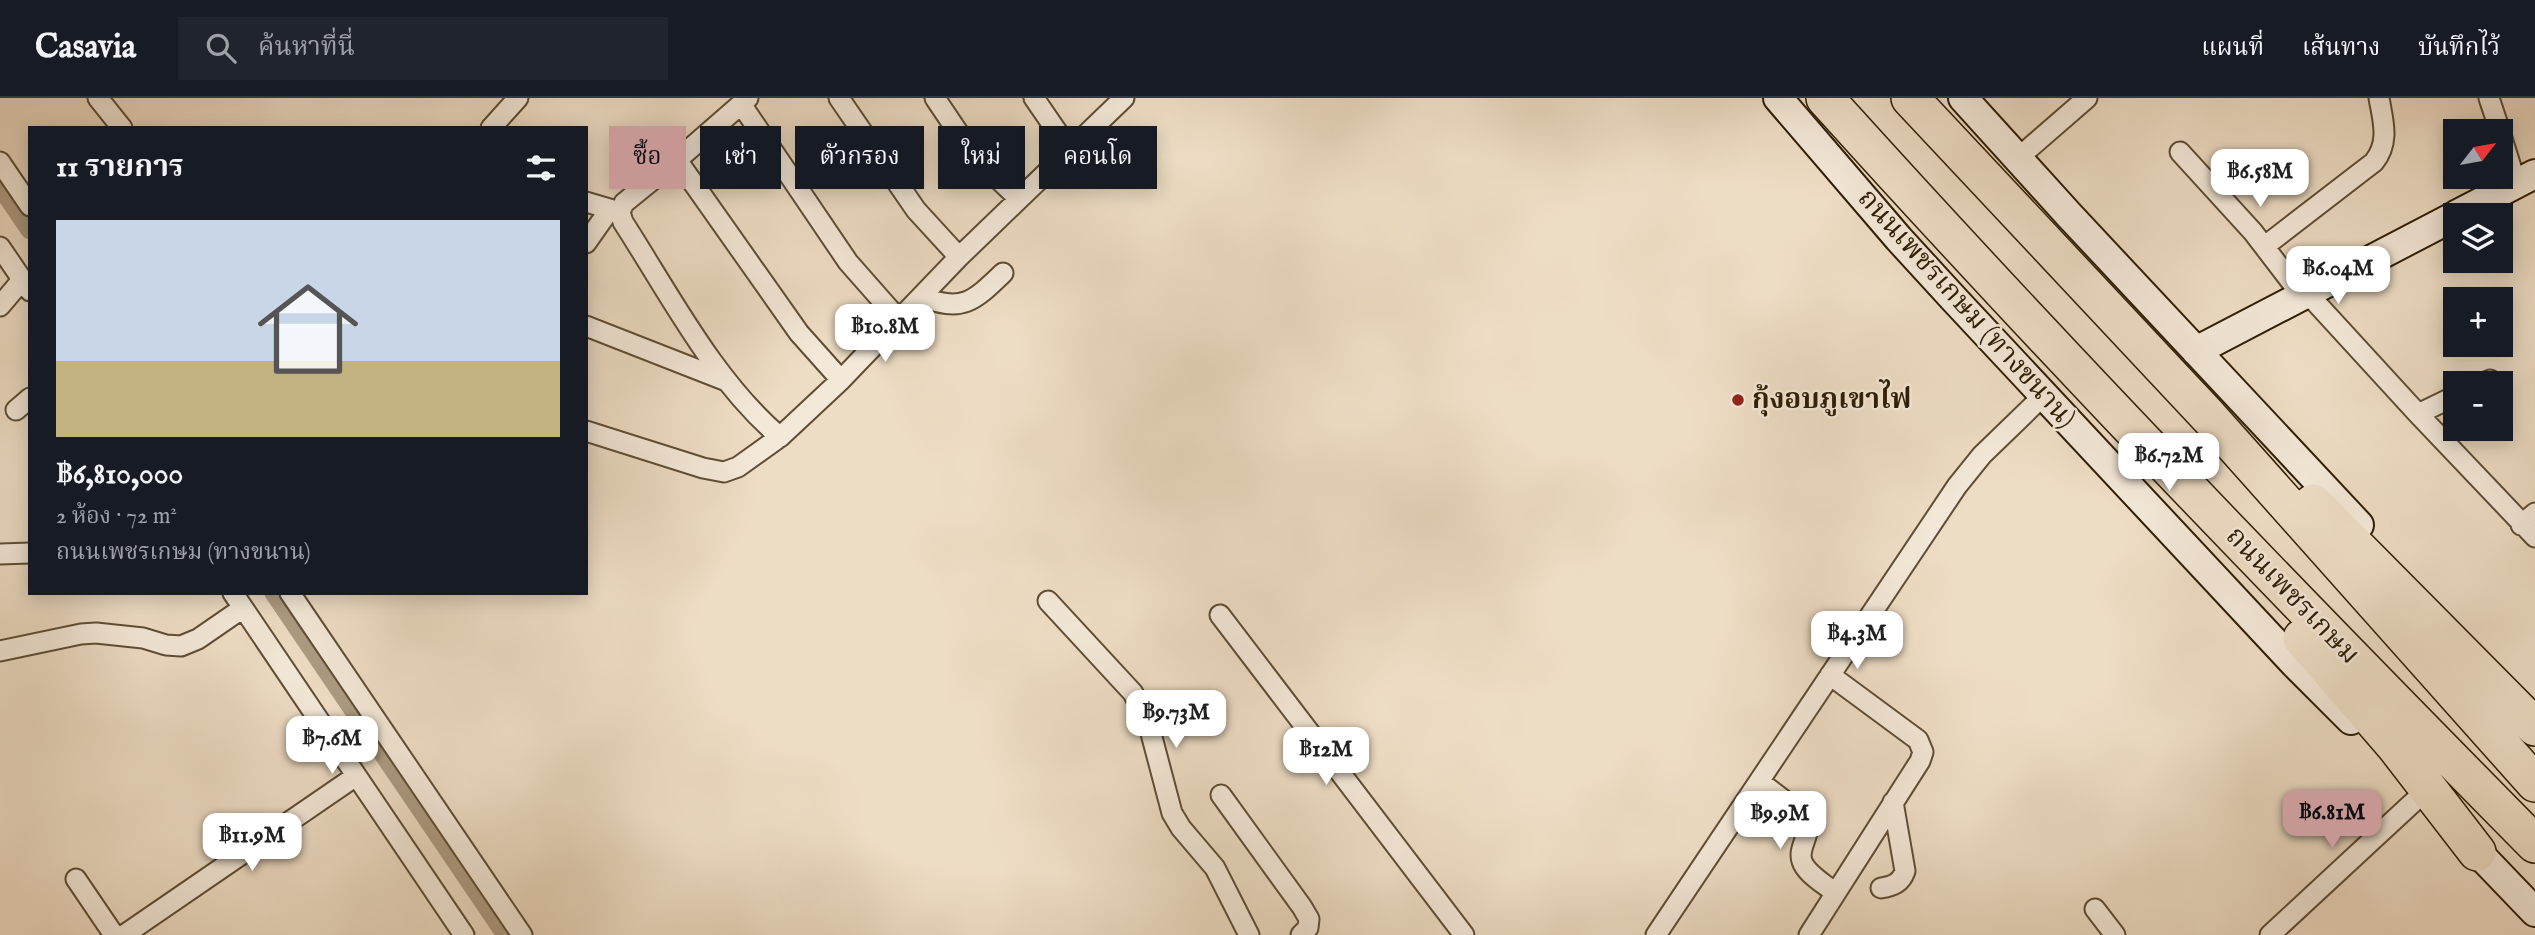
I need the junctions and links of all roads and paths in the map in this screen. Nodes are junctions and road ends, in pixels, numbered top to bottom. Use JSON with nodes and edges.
{"nodes":[{"id":1,"x":98,"y":98,"type":"edge"},
{"id":2,"x":518,"y":98,"type":"edge"},
{"id":3,"x":839,"y":98,"type":"edge"},
{"id":4,"x":935,"y":98,"type":"edge"},
{"id":5,"x":1034,"y":98,"type":"edge"},
{"id":6,"x":1124,"y":98,"type":"edge"},
{"id":7,"x":1778,"y":98,"type":"edge"},
{"id":8,"x":1825,"y":98,"type":"edge"},
{"id":9,"x":1910,"y":98,"type":"edge"},
{"id":10,"x":1964,"y":98,"type":"edge"},
{"id":11,"x":2087,"y":98,"type":"edge"},
{"id":12,"x":2379,"y":98,"type":"edge"},
{"id":13,"x":2489,"y":98,"type":"edge"},
{"id":14,"x":745,"y":101,"type":"edge"},
{"id":15,"x":2496,"y":119,"type":"edge"},
{"id":16,"x":120,"y":126,"type":"edge"},
{"id":17,"x":493,"y":126,"type":"edge"},
{"id":18,"x":1053,"y":126,"type":"edge"},
{"id":19,"x":1097,"y":126,"type":"edge"},
{"id":20,"x":686,"y":152,"type":"edge"},
{"id":21,"x":2180,"y":152,"type":"dead end"},
{"id":22,"x":2513,"y":152,"type":"edge"},
{"id":23,"x":2018,"y":158,"type":"junction"},
{"id":24,"x":0,"y":162,"type":"edge"},
{"id":25,"x":686,"y":173,"type":"edge"},
{"id":26,"x":2530,"y":178,"type":"edge"},
{"id":27,"x":1039,"y":180,"type":"edge"},
{"id":28,"x":640,"y":189,"type":"edge"},
{"id":29,"x":1019,"y":198,"type":"junction"},
{"id":30,"x":28,"y":203,"type":"edge"},
{"id":31,"x":588,"y":203,"type":"edge"},
{"id":32,"x":2480,"y":203,"type":"edge"},
{"id":33,"x":615,"y":210,"type":"junction"},
{"id":34,"x":2443,"y":222,"type":"edge"},
{"id":35,"x":588,"y":241,"type":"edge"},
{"id":36,"x":2264,"y":246,"type":"junction"},
{"id":37,"x":0,"y":247,"type":"edge"},
{"id":38,"x":959,"y":257,"type":"junction"},
{"id":39,"x":1003,"y":273,"type":"dead end"},
{"id":40,"x":26,"y":286,"type":"edge"},
{"id":41,"x":2305,"y":295,"type":"junction"},
{"id":42,"x":923,"y":297,"type":"junction"},
{"id":43,"x":0,"y":306,"type":"edge"},
{"id":44,"x":900,"y":321,"type":"junction"},
{"id":45,"x":588,"y":327,"type":"edge"},
{"id":46,"x":2140,"y":343,"type":"junction"},
{"id":47,"x":2196,"y":351,"type":"junction"},
{"id":48,"x":724,"y":380,"type":"junction"},
{"id":49,"x":841,"y":380,"type":"junction"},
{"id":50,"x":2044,"y":395,"type":"junction"},
{"id":51,"x":2443,"y":402,"type":"edge"},
{"id":52,"x":2418,"y":414,"type":"junction"},
{"id":53,"x":2132,"y":429,"type":"junction"},
{"id":54,"x":588,"y":433,"type":"edge"},
{"id":55,"x":780,"y":438,"type":"junction"},
{"id":56,"x":2530,"y":525,"type":"edge"},
{"id":57,"x":28,"y":553,"type":"edge"},
{"id":58,"x":0,"y":554,"type":"edge"},
{"id":59,"x":291,"y":595,"type":"edge"},
{"id":60,"x":238,"y":601,"type":"edge"},
{"id":61,"x":1048,"y":601,"type":"dead end"},
{"id":62,"x":1220,"y":615,"type":"dead end"},
{"id":63,"x":0,"y":651,"type":"edge"},
{"id":64,"x":1830,"y":675,"type":"junction"},
{"id":65,"x":2535,"y":715,"type":"edge"},
{"id":66,"x":2535,"y":727,"type":"edge"},
{"id":67,"x":356,"y":776,"type":"junction"},
{"id":68,"x":1760,"y":782,"type":"junction"},
{"id":69,"x":2535,"y":783,"type":"edge"},
{"id":70,"x":1221,"y":794,"type":"dead end"},
{"id":71,"x":2421,"y":795,"type":"junction"},
{"id":72,"x":1893,"y":802,"type":"junction"},
{"id":73,"x":2535,"y":844,"type":"edge"},
{"id":74,"x":2477,"y":852,"type":"junction"},
{"id":75,"x":76,"y":879,"type":"dead end"},
{"id":76,"x":1881,"y":888,"type":"dead end"},
{"id":77,"x":1835,"y":893,"type":"junction"},
{"id":78,"x":2095,"y":909,"type":"dead end"},
{"id":79,"x":2535,"y":912,"type":"edge"},
{"id":80,"x":114,"y":935,"type":"edge"},
{"id":81,"x":124,"y":935,"type":"edge"},
{"id":82,"x":464,"y":935,"type":"edge"},
{"id":83,"x":522,"y":935,"type":"edge"},
{"id":84,"x":1249,"y":935,"type":"edge"},
{"id":85,"x":1301,"y":935,"type":"edge"},
{"id":86,"x":1464,"y":935,"type":"edge"},
{"id":87,"x":1656,"y":935,"type":"edge"},
{"id":88,"x":1809,"y":935,"type":"edge"},
{"id":89,"x":2115,"y":935,"type":"edge"},
{"id":90,"x":2270,"y":935,"type":"edge"}],
"edges":[{"from":1,"to":16,"type":"street"},
{"from":2,"to":17,"type":"street"},
{"from":3,"to":38,"type":"street"},
{"from":4,"to":29,"type":"street"},
{"from":5,"to":18,"type":"street"},
{"from":6,"to":19,"type":"street"},
{"from":7,"to":50,"type":"main road","name":"ถนนเพชรเกษม (ทางขนาน)"},
{"from":8,"to":53,"type":"highway","name":"ถนนเพชรเกษม"},
{"from":9,"to":46,"type":"highway","name":"ถนนเพชรเกษม"},
{"from":10,"to":23,"type":"main road"},
{"from":11,"to":23,"type":"street"},
{"from":12,"to":36,"type":"street"},
{"from":13,"to":15,"type":"street"},
{"from":14,"to":20,"type":"street"},
{"from":14,"to":44,"type":"street"},
{"from":21,"to":36,"type":"street"},
{"from":22,"to":26,"type":"street"},
{"from":23,"to":47,"type":"main road"},
{"from":24,"to":30,"type":"street"},
{"from":25,"to":49,"type":"street"},
{"from":26,"to":32,"type":"main road"},
{"from":27,"to":29,"type":"street"},
{"from":28,"to":33,"type":"street"},
{"from":29,"to":38,"type":"street"},
{"from":31,"to":33,"type":"street"},
{"from":33,"to":35,"type":"street"},
{"from":33,"to":48,"type":"street"},
{"from":34,"to":41,"type":"main road"},
{"from":36,"to":41,"type":"street"},
{"from":37,"to":40,"type":"street"},
{"from":38,"to":42,"type":"street"},
{"from":39,"to":42,"type":"street"},
{"from":40,"to":43,"type":"street"},
{"from":41,"to":47,"type":"main road"},
{"from":41,"to":52,"type":"street"},
{"from":42,"to":44,"type":"street"},
{"from":44,"to":49,"type":"street"},
{"from":45,"to":48,"type":"street"},
{"from":46,"to":66,"type":"highway"},
{"from":46,"to":69,"type":"highway","name":"ถนนเพชรเกษม"},
{"from":47,"to":65,"type":"main road"},
{"from":48,"to":55,"type":"street"},
{"from":49,"to":55,"type":"street"},
{"from":50,"to":64,"type":"street"},
{"from":50,"to":71,"type":"main road","name":"ถนนเพชรเกษม (ทางขนาน)"},
{"from":51,"to":52,"type":"street"},
{"from":52,"to":56,"type":"street"},
{"from":53,"to":73,"type":"highway","name":"ถนนเพชรเกษม"},
{"from":53,"to":74,"type":"highway"},
{"from":54,"to":55,"type":"street"},
{"from":57,"to":58,"type":"street"},
{"from":59,"to":83,"type":"street"},
{"from":60,"to":63,"type":"street"},
{"from":60,"to":67,"type":"street"},
{"from":61,"to":84,"type":"street"},
{"from":62,"to":86,"type":"street"},
{"from":64,"to":68,"type":"street"},
{"from":64,"to":72,"type":"street"},
{"from":67,"to":81,"type":"street"},
{"from":67,"to":82,"type":"street"},
{"from":68,"to":77,"type":"street"},
{"from":68,"to":87,"type":"street"},
{"from":70,"to":85,"type":"street"},
{"from":71,"to":74,"type":"main road","name":"ถนนเพชรเกษม (ทางขนาน)"},
{"from":71,"to":90,"type":"street"},
{"from":72,"to":76,"type":"street"},
{"from":72,"to":77,"type":"street"},
{"from":74,"to":79,"type":"main road","name":"ถนนเพชรเกษม (ทางขนาน)"},
{"from":75,"to":80,"type":"street"},
{"from":77,"to":88,"type":"street"},
{"from":78,"to":89,"type":"street"}]}
